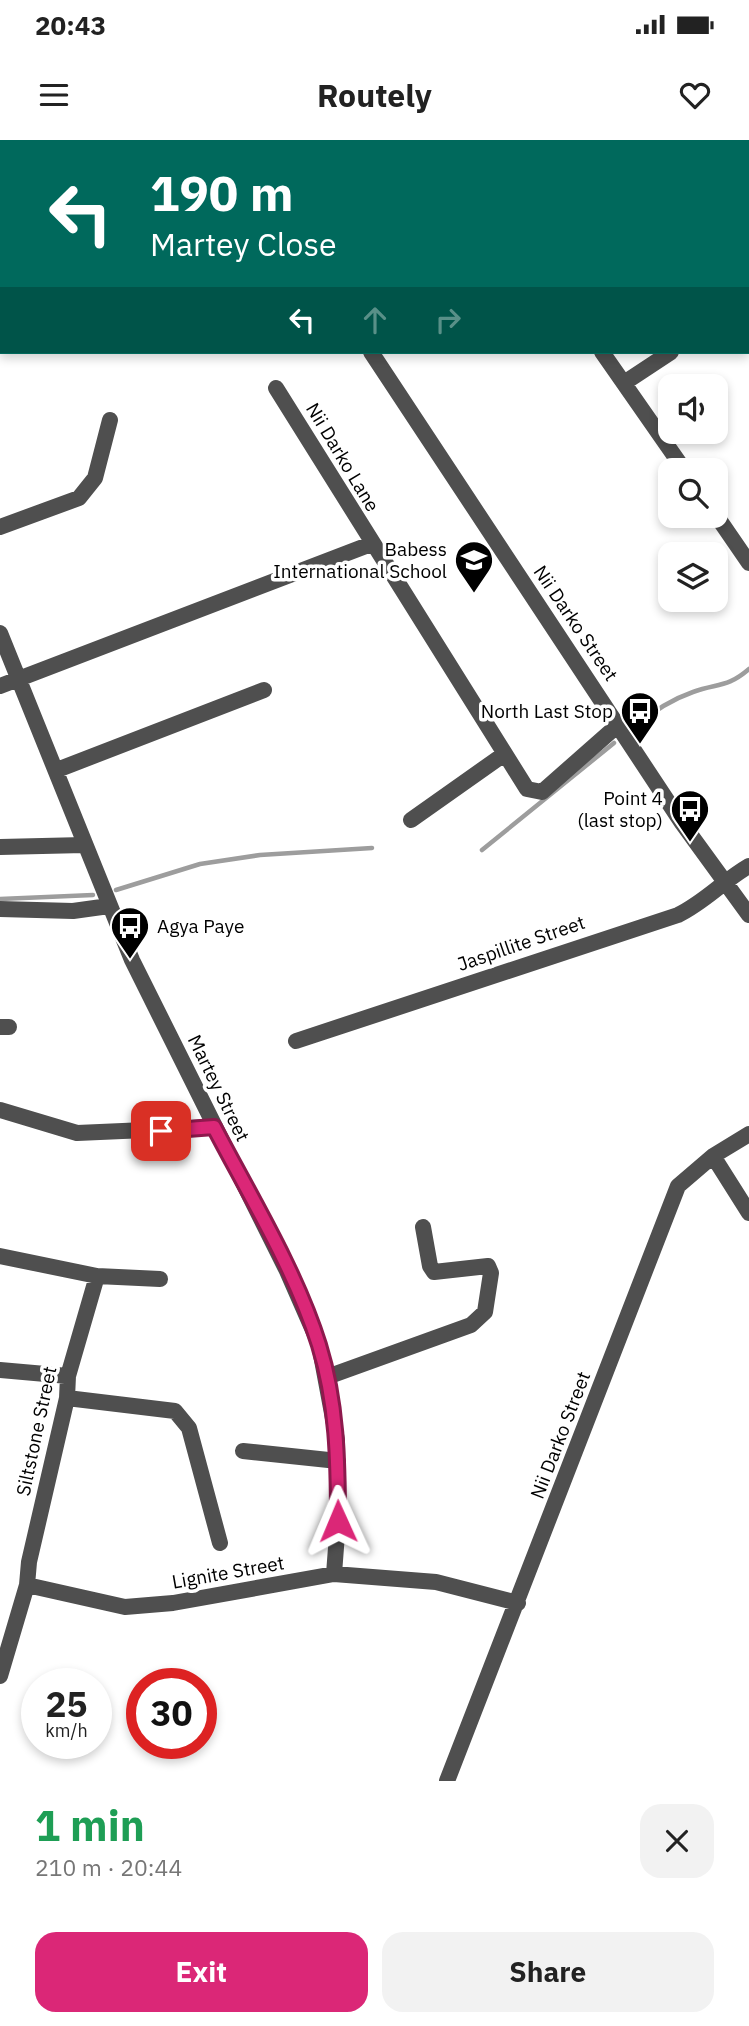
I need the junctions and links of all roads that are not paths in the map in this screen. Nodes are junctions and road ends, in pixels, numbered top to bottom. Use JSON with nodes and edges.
{"nodes":[{"id":1,"x":372,"y":354,"type":"edge"},
{"id":2,"x":603,"y":354,"type":"edge"},
{"id":3,"x":668,"y":354,"type":"edge"},
{"id":4,"x":624,"y":383,"type":"junction"},
{"id":5,"x":276,"y":388,"type":"dead end"},
{"id":6,"x":110,"y":420,"type":"dead end"},
{"id":7,"x":676,"y":458,"type":"edge"},
{"id":8,"x":0,"y":527,"type":"edge"},
{"id":9,"x":725,"y":528,"type":"edge"},
{"id":10,"x":371,"y":544,"type":"junction"},
{"id":11,"x":749,"y":563,"type":"edge"},
{"id":12,"x":0,"y":633,"type":"edge"},
{"id":13,"x":20,"y":679,"type":"junction"},
{"id":14,"x":0,"y":686,"type":"edge"},
{"id":15,"x":264,"y":690,"type":"dead end"},
{"id":16,"x":620,"y":727,"type":"junction"},
{"id":17,"x":503,"y":755,"type":"junction"},
{"id":18,"x":57,"y":769,"type":"junction"},
{"id":19,"x":411,"y":820,"type":"dead end"},
{"id":20,"x":85,"y":845,"type":"junction"},
{"id":21,"x":0,"y":847,"type":"edge"},
{"id":22,"x":749,"y":866,"type":"edge"},
{"id":23,"x":724,"y":880,"type":"junction"},
{"id":24,"x":110,"y":906,"type":"junction"},
{"id":25,"x":0,"y":909,"type":"edge"},
{"id":26,"x":749,"y":915,"type":"edge"},
{"id":27,"x":296,"y":1041,"type":"dead end"},
{"id":28,"x":0,"y":1110,"type":"edge"},
{"id":29,"x":214,"y":1127,"type":"junction"},
{"id":30,"x":749,"y":1134,"type":"edge"},
{"id":31,"x":713,"y":1156,"type":"junction"},
{"id":32,"x":749,"y":1213,"type":"edge"},
{"id":33,"x":423,"y":1227,"type":"dead end"},
{"id":34,"x":0,"y":1256,"type":"edge"},
{"id":35,"x":97,"y":1276,"type":"junction"},
{"id":36,"x":160,"y":1279,"type":"dead end"},
{"id":37,"x":0,"y":1370,"type":"edge"},
{"id":38,"x":68,"y":1376,"type":"junction"},
{"id":39,"x":327,"y":1377,"type":"junction"},
{"id":40,"x":68,"y":1398,"type":"junction"},
{"id":41,"x":243,"y":1451,"type":"dead end"},
{"id":42,"x":338,"y":1461,"type":"junction"},
{"id":43,"x":220,"y":1543,"type":"dead end"},
{"id":44,"x":334,"y":1574,"type":"junction"},
{"id":45,"x":27,"y":1585,"type":"junction"},
{"id":46,"x":518,"y":1603,"type":"junction"},
{"id":47,"x":0,"y":1676,"type":"edge"},
{"id":48,"x":447,"y":1781,"type":"edge"}],
"edges":[{"from":1,"to":16,"type":"street","name":"Nii Darko Street"},
{"from":2,"to":4,"type":"street"},
{"from":3,"to":4,"type":"street"},
{"from":4,"to":7,"type":"street"},
{"from":5,"to":10,"type":"street","name":"Nii Darko Lane"},
{"from":6,"to":8,"type":"street"},
{"from":9,"to":11,"type":"street"},
{"from":10,"to":13,"type":"street"},
{"from":10,"to":17,"type":"street","name":"Nii Darko Lane"},
{"from":12,"to":13,"type":"street","name":"Martey Street"},
{"from":13,"to":14,"type":"street"},
{"from":13,"to":18,"type":"street","name":"Martey Street"},
{"from":15,"to":18,"type":"street"},
{"from":16,"to":17,"type":"street","name":"Nii Darko Lane"},
{"from":16,"to":23,"type":"street","name":"Nii Darko Street"},
{"from":17,"to":19,"type":"street"},
{"from":18,"to":20,"type":"street","name":"Martey Street"},
{"from":20,"to":21,"type":"street"},
{"from":20,"to":24,"type":"street","name":"Martey Street"},
{"from":22,"to":23,"type":"street","name":"Jaspillite Street"},
{"from":23,"to":26,"type":"street","name":"Nii Darko Street"},
{"from":23,"to":27,"type":"street","name":"Jaspillite Street"},
{"from":24,"to":25,"type":"street"},
{"from":24,"to":29,"type":"street","name":"Martey Street"},
{"from":28,"to":29,"type":"street"},
{"from":29,"to":39,"type":"street","name":"Martey Street"},
{"from":30,"to":31,"type":"street","name":"Nii Darko Street"},
{"from":31,"to":32,"type":"street"},
{"from":31,"to":46,"type":"street","name":"Nii Darko Street"},
{"from":33,"to":39,"type":"street"},
{"from":34,"to":35,"type":"street"},
{"from":35,"to":36,"type":"street"},
{"from":35,"to":38,"type":"street","name":"Siltstone Street"},
{"from":37,"to":38,"type":"street"},
{"from":38,"to":40,"type":"street","name":"Siltstone Street"},
{"from":39,"to":42,"type":"street","name":"Martey Street"},
{"from":40,"to":43,"type":"street"},
{"from":40,"to":45,"type":"street","name":"Siltstone Street"},
{"from":41,"to":42,"type":"street"},
{"from":42,"to":44,"type":"street","name":"Martey Street"},
{"from":44,"to":45,"type":"street","name":"Lignite Street"},
{"from":44,"to":46,"type":"street","name":"Lignite Street"},
{"from":45,"to":47,"type":"street","name":"Siltstone Street"},
{"from":46,"to":48,"type":"street","name":"Nii Darko Street"}]}
